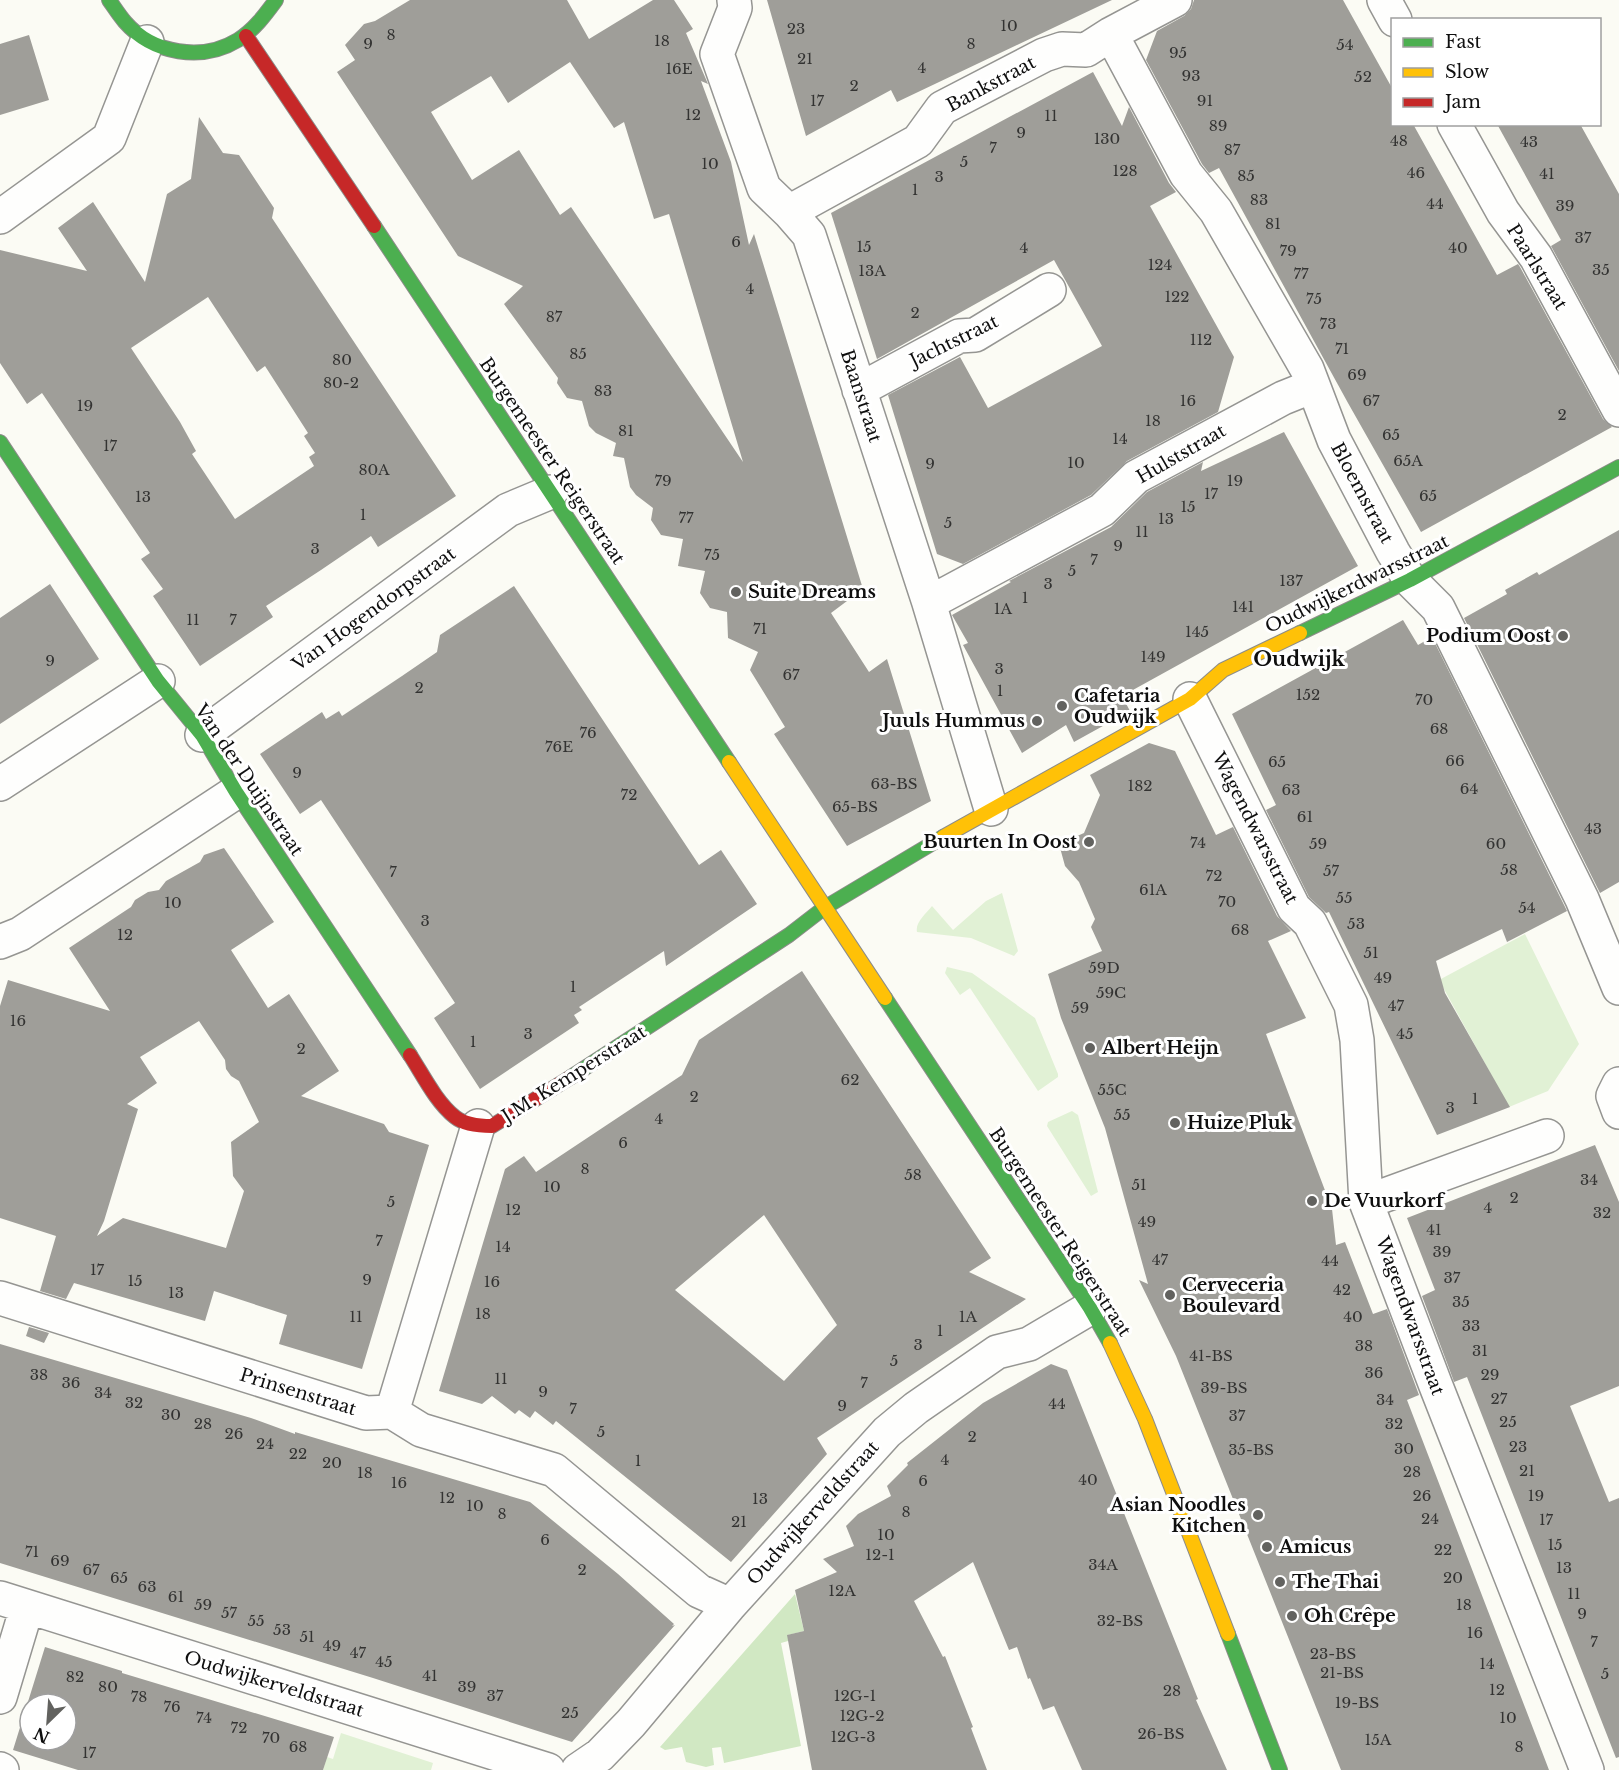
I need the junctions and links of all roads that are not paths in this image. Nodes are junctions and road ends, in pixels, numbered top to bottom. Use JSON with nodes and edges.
{"nodes":[{"id":1,"x":109,"y":0,"type":"edge"},
{"id":2,"x":276,"y":0,"type":"edge"},
{"id":3,"x":734,"y":0,"type":"edge"},
{"id":4,"x":1175,"y":0,"type":"edge"},
{"id":5,"x":1384,"y":0,"type":"edge"},
{"id":6,"x":1394,"y":18,"type":"edge"},
{"id":7,"x":1111,"y":34,"type":"junction"},
{"id":8,"x":246,"y":36,"type":"junction"},
{"id":9,"x":147,"y":42,"type":"junction"},
{"id":10,"x":1455,"y":126,"type":"edge"},
{"id":11,"x":789,"y":212,"type":"junction"},
{"id":12,"x":0,"y":217,"type":"edge"},
{"id":13,"x":1049,"y":290,"type":"dead end"},
{"id":14,"x":1313,"y":386,"type":"junction"},
{"id":15,"x":859,"y":390,"type":"junction"},
{"id":16,"x":1619,"y":410,"type":"edge"},
{"id":17,"x":0,"y":442,"type":"edge"},
{"id":18,"x":1619,"y":467,"type":"edge"},
{"id":19,"x":551,"y":492,"type":"junction"},
{"id":20,"x":1410,"y":580,"type":"junction"},
{"id":21,"x":929,"y":603,"type":"junction"},
{"id":22,"x":158,"y":681,"type":"junction"},
{"id":23,"x":1190,"y":699,"type":"junction"},
{"id":24,"x":202,"y":735,"type":"junction"},
{"id":25,"x":0,"y":784,"type":"edge"},
{"id":26,"x":236,"y":792,"type":"junction"},
{"id":27,"x":991,"y":809,"type":"junction"},
{"id":28,"x":824,"y":908,"type":"junction"},
{"id":29,"x":0,"y":942,"type":"edge"},
{"id":30,"x":1619,"y":988,"type":"edge"},
{"id":31,"x":1619,"y":1084,"type":"edge"},
{"id":32,"x":1619,"y":1112,"type":"edge"},
{"id":33,"x":477,"y":1126,"type":"junction"},
{"id":34,"x":1547,"y":1136,"type":"dead end"},
{"id":35,"x":1366,"y":1202,"type":"junction"},
{"id":36,"x":0,"y":1298,"type":"edge"},
{"id":37,"x":1090,"y":1308,"type":"junction"},
{"id":38,"x":392,"y":1412,"type":"junction"},
{"id":39,"x":14,"y":1603,"type":"edge"},
{"id":40,"x":730,"y":1605,"type":"junction"},
{"id":41,"x":0,"y":1698,"type":"edge"},
{"id":42,"x":455,"y":1756,"type":"edge"},
{"id":43,"x":548,"y":1770,"type":"edge"},
{"id":44,"x":578,"y":1770,"type":"edge"},
{"id":45,"x":1280,"y":1770,"type":"edge"},
{"id":46,"x":1587,"y":1770,"type":"edge"}],
"edges":[{"from":1,"to":9,"type":"street"},
{"from":2,"to":8,"type":"street"},
{"from":3,"to":11,"type":"street","name":"Baanstraat"},
{"from":4,"to":7,"type":"street","name":"Bankstraat"},
{"from":5,"to":6,"type":"street"},
{"from":7,"to":11,"type":"street","name":"Bankstraat"},
{"from":7,"to":14,"type":"street","name":"Bloemstraat"},
{"from":8,"to":9,"type":"street"},
{"from":8,"to":19,"type":"street","name":"Burgemeester Reigerstraat"},
{"from":9,"to":12,"type":"street"},
{"from":10,"to":16,"type":"street","name":"Paarlstraat"},
{"from":11,"to":15,"type":"street","name":"Baanstraat"},
{"from":13,"to":15,"type":"street","name":"Jachtstraat"},
{"from":14,"to":20,"type":"street","name":"Bloemstraat"},
{"from":14,"to":21,"type":"street","name":"Hulststraat"},
{"from":15,"to":21,"type":"street","name":"Baanstraat"},
{"from":17,"to":22,"type":"street","name":"Van der Duijnstraat"},
{"from":18,"to":20,"type":"street","name":"Oudwijkerdwarsstraat"},
{"from":19,"to":24,"type":"street","name":"Van Hogendorpstraat"},
{"from":19,"to":28,"type":"street","name":"Burgemeester Reigerstraat"},
{"from":20,"to":23,"type":"street","name":"Oudwijkerdwarsstraat"},
{"from":20,"to":30,"type":"street","name":"Bloemstraat"},
{"from":21,"to":27,"type":"street","name":"Baanstraat"},
{"from":22,"to":24,"type":"street","name":"Van der Duijnstraat"},
{"from":22,"to":25,"type":"street"},
{"from":23,"to":27,"type":"street","name":"Oudwijkerdwarsstraat"},
{"from":23,"to":35,"type":"street","name":"Wagendwarsstraat"},
{"from":24,"to":26,"type":"street","name":"Van der Duijnstraat"},
{"from":26,"to":29,"type":"street"},
{"from":26,"to":33,"type":"street","name":"Van der Duijnstraat"},
{"from":27,"to":28,"type":"street"},
{"from":28,"to":33,"type":"street","name":"J.M. Kemperstraat"},
{"from":28,"to":37,"type":"street","name":"Burgemeester Reigerstraat"},
{"from":31,"to":32,"type":"street"},
{"from":33,"to":38,"type":"street","name":"J.M. Kemperstraat"},
{"from":34,"to":35,"type":"street"},
{"from":35,"to":46,"type":"street","name":"Wagendwarsstraat"},
{"from":36,"to":38,"type":"street","name":"Prinsenstraat"},
{"from":37,"to":40,"type":"street","name":"Oudwijkerveldstraat"},
{"from":37,"to":45,"type":"street","name":"Burgemeester Reigerstraat"},
{"from":38,"to":40,"type":"street"},
{"from":39,"to":41,"type":"street"},
{"from":39,"to":42,"type":"street","name":"Oudwijkerveldstraat"},
{"from":40,"to":44,"type":"street","name":"Oudwijkerveldstraat"},
{"from":42,"to":43,"type":"street","name":"Oudwijkerveldstraat"}]}
